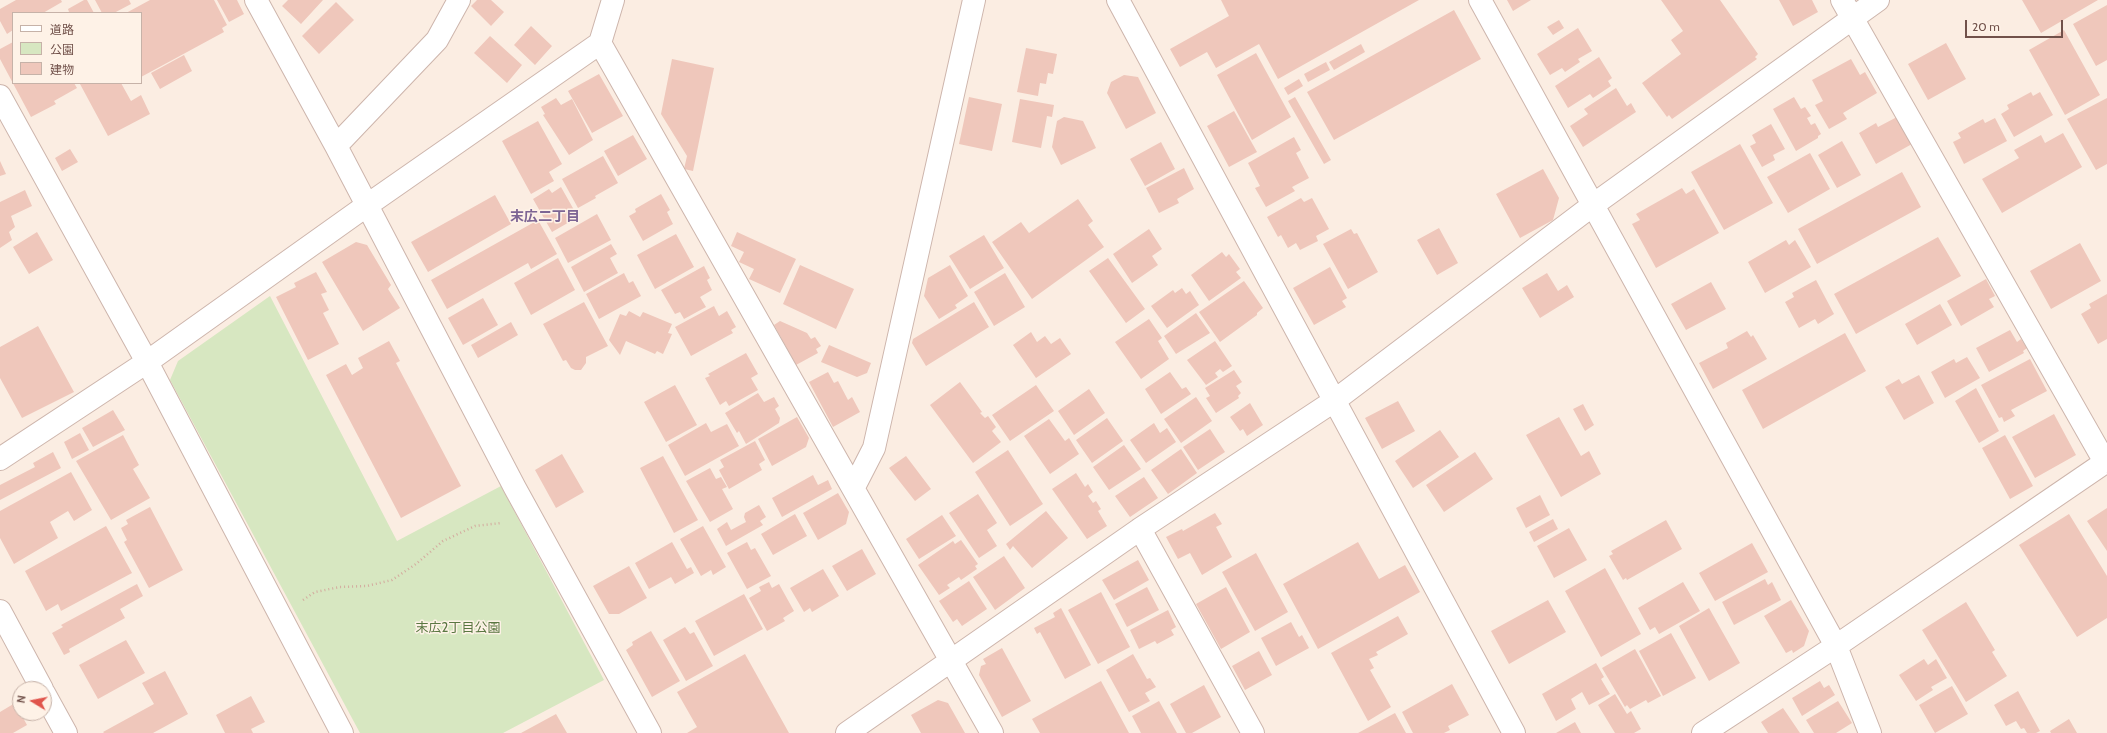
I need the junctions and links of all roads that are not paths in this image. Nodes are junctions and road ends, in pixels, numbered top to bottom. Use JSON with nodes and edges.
{"nodes":[{"id":1,"x":256,"y":0,"type":"edge"},
{"id":2,"x":460,"y":0,"type":"edge"},
{"id":3,"x":613,"y":0,"type":"edge"},
{"id":4,"x":974,"y":0,"type":"edge"},
{"id":5,"x":1118,"y":0,"type":"edge"},
{"id":6,"x":1480,"y":0,"type":"edge"},
{"id":7,"x":1878,"y":0,"type":"edge"},
{"id":8,"x":1847,"y":9,"type":"edge"},
{"id":9,"x":600,"y":43,"type":"junction"},
{"id":10,"x":0,"y":96,"type":"edge"},
{"id":11,"x":336,"y":146,"type":"junction"},
{"id":12,"x":1594,"y":205,"type":"junction"},
{"id":13,"x":366,"y":206,"type":"junction"},
{"id":14,"x":148,"y":362,"type":"junction"},
{"id":15,"x":1334,"y":401,"type":"junction"},
{"id":16,"x":0,"y":459,"type":"edge"},
{"id":17,"x":2106,"y":461,"type":"edge"},
{"id":18,"x":854,"y":487,"type":"junction"},
{"id":19,"x":1140,"y":529,"type":"junction"},
{"id":20,"x":0,"y":611,"type":"edge"},
{"id":21,"x":1836,"y":646,"type":"junction"},
{"id":22,"x":952,"y":661,"type":"junction"},
{"id":23,"x":38,"y":681,"type":"edge"},
{"id":24,"x":52,"y":708,"type":"edge"},
{"id":25,"x":66,"y":733,"type":"edge"},
{"id":26,"x":342,"y":733,"type":"edge"},
{"id":27,"x":650,"y":733,"type":"edge"},
{"id":28,"x":847,"y":733,"type":"edge"},
{"id":29,"x":992,"y":733,"type":"edge"},
{"id":30,"x":1253,"y":733,"type":"edge"},
{"id":31,"x":1514,"y":733,"type":"edge"},
{"id":32,"x":1703,"y":733,"type":"edge"},
{"id":33,"x":1870,"y":733,"type":"edge"}],
"edges":[{"from":1,"to":11,"type":"street"},
{"from":2,"to":11,"type":"street"},
{"from":3,"to":9,"type":"street"},
{"from":4,"to":18,"type":"street"},
{"from":5,"to":15,"type":"street"},
{"from":6,"to":12,"type":"street"},
{"from":7,"to":8,"type":"street"},
{"from":8,"to":12,"type":"street"},
{"from":8,"to":17,"type":"street"},
{"from":9,"to":13,"type":"street"},
{"from":9,"to":18,"type":"street"},
{"from":10,"to":14,"type":"street"},
{"from":11,"to":13,"type":"street"},
{"from":12,"to":15,"type":"street"},
{"from":12,"to":21,"type":"street"},
{"from":13,"to":14,"type":"street"},
{"from":13,"to":27,"type":"street"},
{"from":14,"to":16,"type":"street"},
{"from":14,"to":26,"type":"street"},
{"from":15,"to":19,"type":"street"},
{"from":15,"to":31,"type":"street"},
{"from":17,"to":21,"type":"street"},
{"from":18,"to":22,"type":"street"},
{"from":19,"to":22,"type":"street"},
{"from":19,"to":30,"type":"street"},
{"from":20,"to":23,"type":"street"},
{"from":21,"to":32,"type":"street"},
{"from":21,"to":33,"type":"street"},
{"from":22,"to":28,"type":"street"},
{"from":22,"to":29,"type":"street"},
{"from":24,"to":25,"type":"street"}]}
